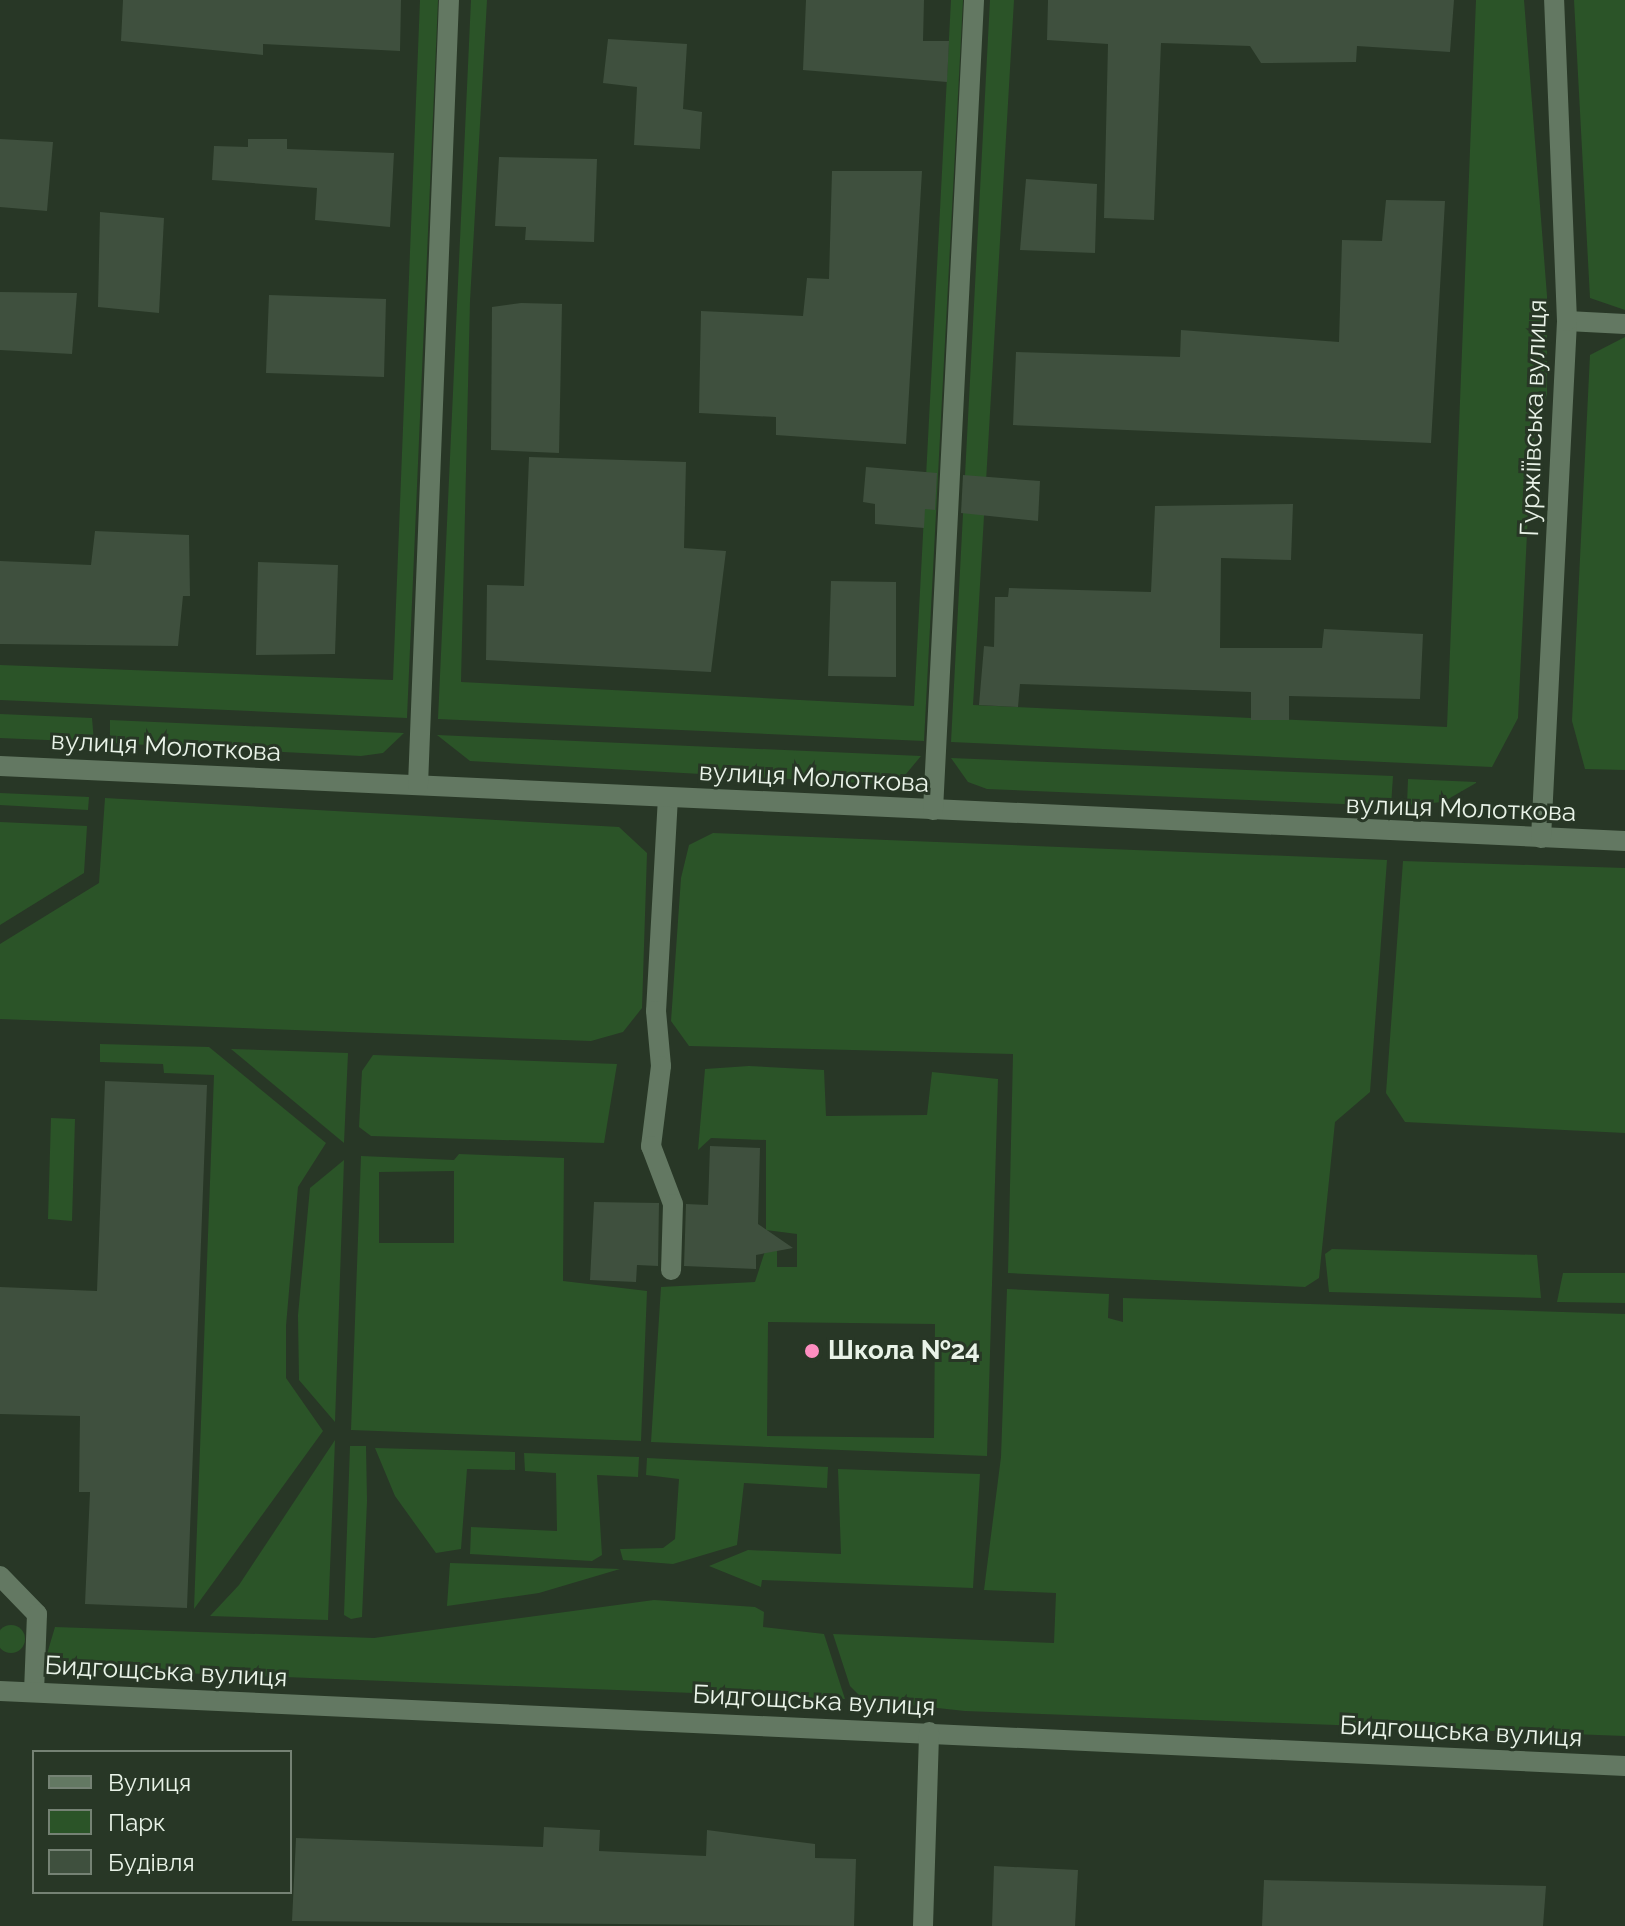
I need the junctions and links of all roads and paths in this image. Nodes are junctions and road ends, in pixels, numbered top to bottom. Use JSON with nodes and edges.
{"nodes":[{"id":1,"x":449,"y":0,"type":"edge"},
{"id":2,"x":974,"y":0,"type":"edge"},
{"id":3,"x":1554,"y":0,"type":"edge"},
{"id":4,"x":1567,"y":321,"type":"junction"},
{"id":5,"x":1625,"y":324,"type":"edge"},
{"id":6,"x":0,"y":766,"type":"edge"},
{"id":7,"x":418,"y":785,"type":"junction"},
{"id":8,"x":668,"y":797,"type":"junction"},
{"id":9,"x":933,"y":810,"type":"junction"},
{"id":10,"x":1541,"y":838,"type":"junction"},
{"id":11,"x":1625,"y":841,"type":"edge"},
{"id":12,"x":671,"y":1270,"type":"dead end"},
{"id":13,"x":0,"y":1576,"type":"edge"},
{"id":14,"x":0,"y":1691,"type":"edge"},
{"id":15,"x":34,"y":1692,"type":"junction"},
{"id":16,"x":929,"y":1732,"type":"junction"},
{"id":17,"x":1625,"y":1766,"type":"edge"},
{"id":18,"x":923,"y":1926,"type":"edge"}],
"edges":[{"from":1,"to":7,"type":"street"},
{"from":2,"to":9,"type":"street"},
{"from":3,"to":4,"type":"street","name":"Гуржіївська вулиця"},
{"from":4,"to":5,"type":"street"},
{"from":4,"to":10,"type":"street","name":"Гуржіївська вулиця"},
{"from":6,"to":7,"type":"street","name":"вулиця Молоткова"},
{"from":7,"to":8,"type":"street","name":"вулиця Молоткова"},
{"from":8,"to":9,"type":"street","name":"вулиця Молоткова"},
{"from":8,"to":12,"type":"street"},
{"from":9,"to":10,"type":"street","name":"вулиця Молоткова"},
{"from":10,"to":11,"type":"street","name":"вулиця Молоткова"},
{"from":13,"to":15,"type":"street"},
{"from":14,"to":15,"type":"street","name":"Бидгощська вулиця"},
{"from":15,"to":16,"type":"street","name":"Бидгощська вулиця"},
{"from":16,"to":17,"type":"street","name":"Бидгощська вулиця"},
{"from":16,"to":18,"type":"street"}]}
